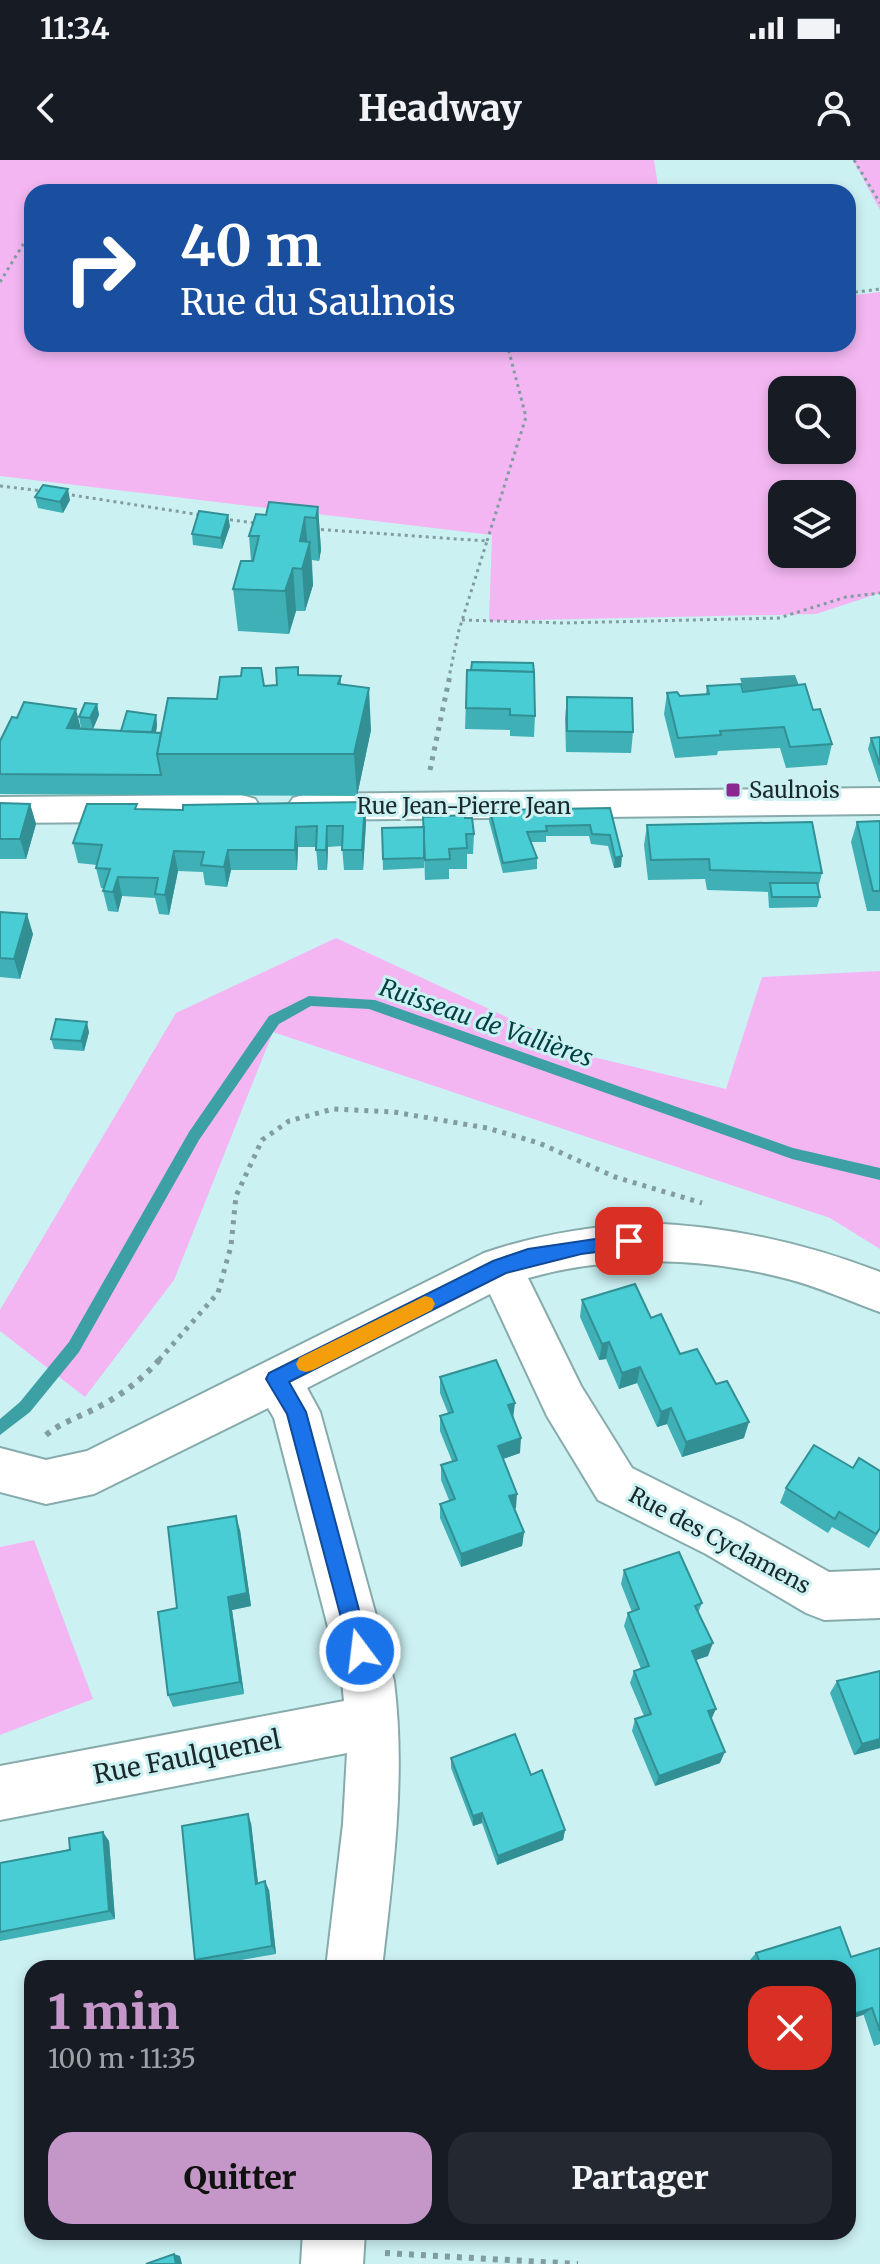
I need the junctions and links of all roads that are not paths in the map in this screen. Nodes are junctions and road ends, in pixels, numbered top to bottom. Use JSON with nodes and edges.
{"nodes":[{"id":1,"x":880,"y":801,"type":"edge"},
{"id":2,"x":0,"y":810,"type":"edge"},
{"id":3,"x":500,"y":1267,"type":"junction"},
{"id":4,"x":880,"y":1292,"type":"edge"},
{"id":5,"x":276,"y":1379,"type":"junction"},
{"id":6,"x":0,"y":1470,"type":"edge"},
{"id":7,"x":880,"y":1594,"type":"edge"},
{"id":8,"x":374,"y":1722,"type":"junction"},
{"id":9,"x":0,"y":1793,"type":"edge"},
{"id":10,"x":355,"y":1960,"type":"edge"}],
"edges":[{"from":1,"to":2,"type":"street","name":"Rue Jean-Pierre Jean"},
{"from":3,"to":4,"type":"street"},
{"from":3,"to":5,"type":"street"},
{"from":3,"to":7,"type":"street","name":"Rue des Cyclamens"},
{"from":5,"to":6,"type":"street"},
{"from":5,"to":8,"type":"street"},
{"from":8,"to":9,"type":"street","name":"Rue Faulquenel"},
{"from":8,"to":10,"type":"street"}]}
